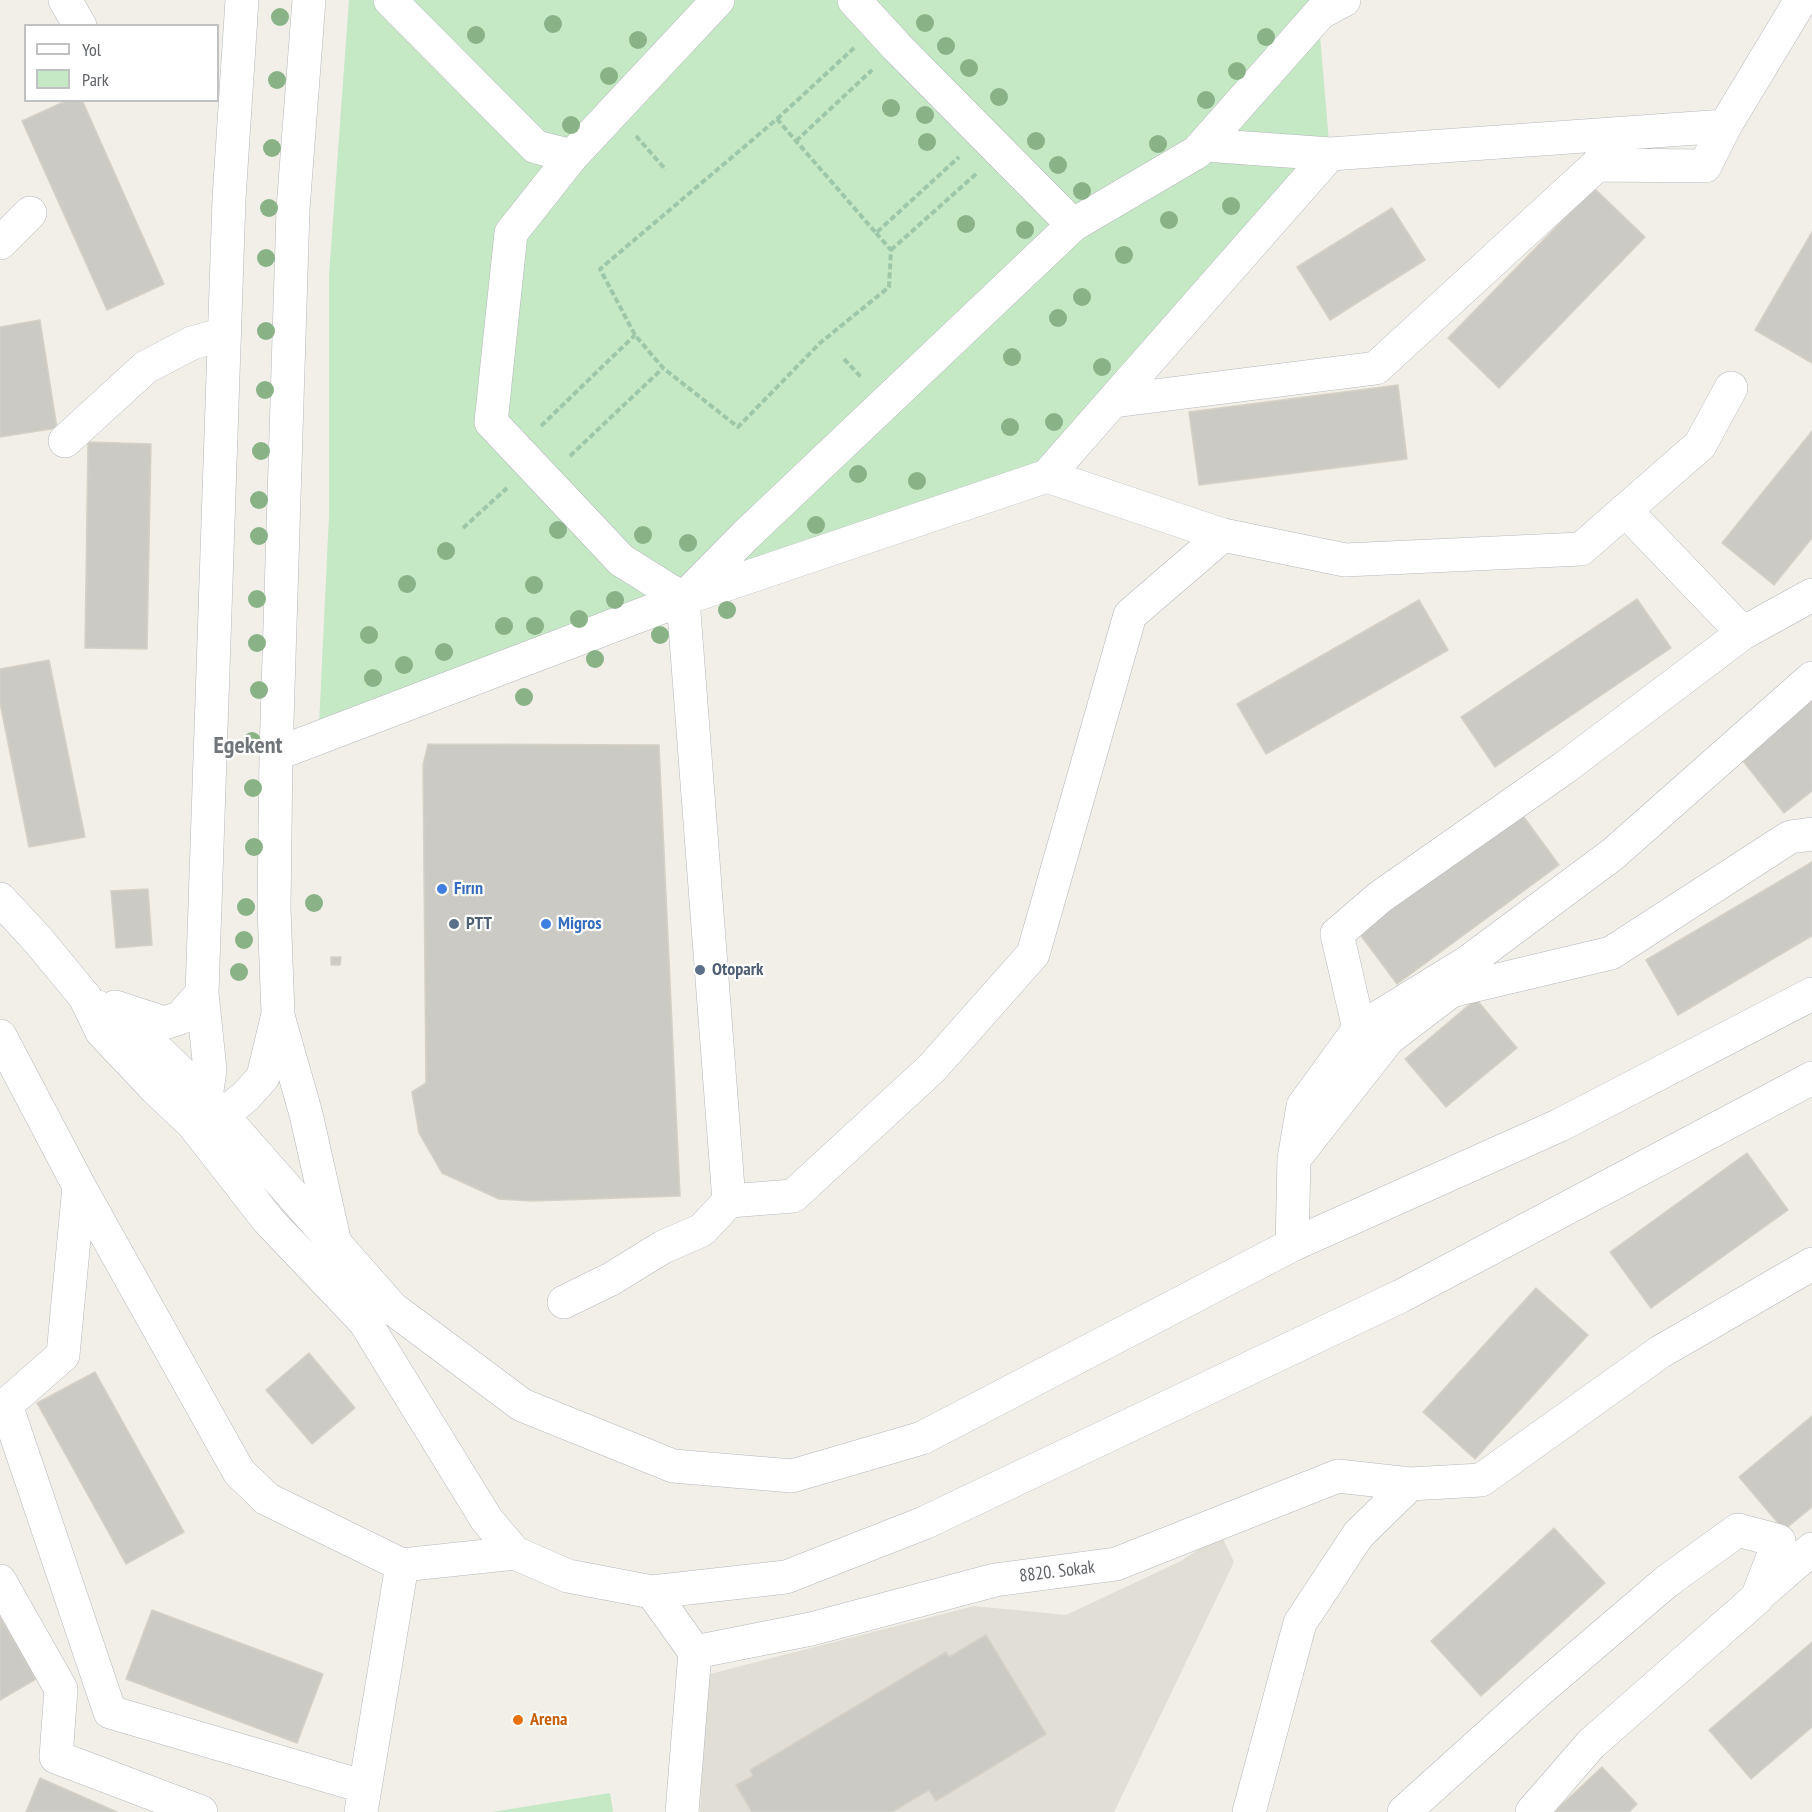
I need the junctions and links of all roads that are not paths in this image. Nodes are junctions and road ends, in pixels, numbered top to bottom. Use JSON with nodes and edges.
{"nodes":[{"id":1,"x":65,"y":0,"type":"edge"},
{"id":2,"x":309,"y":0,"type":"edge"},
{"id":3,"x":390,"y":0,"type":"edge"},
{"id":4,"x":718,"y":0,"type":"edge"},
{"id":5,"x":854,"y":0,"type":"edge"},
{"id":6,"x":1801,"y":0,"type":"edge"},
{"id":7,"x":237,"y":6,"type":"edge"},
{"id":8,"x":1332,"y":7,"type":"edge"},
{"id":9,"x":79,"y":24,"type":"edge"},
{"id":10,"x":1725,"y":126,"type":"junction"},
{"id":11,"x":1205,"y":145,"type":"junction"},
{"id":12,"x":1330,"y":154,"type":"junction"},
{"id":13,"x":572,"y":156,"type":"junction"},
{"id":14,"x":30,"y":213,"type":"dead end"},
{"id":15,"x":1073,"y":225,"type":"junction"},
{"id":16,"x":0,"y":243,"type":"edge"},
{"id":17,"x":224,"y":334,"type":"junction"},
{"id":18,"x":1731,"y":388,"type":"dead end"},
{"id":19,"x":1114,"y":401,"type":"junction"},
{"id":20,"x":65,"y":441,"type":"dead end"},
{"id":21,"x":1047,"y":476,"type":"junction"},
{"id":22,"x":1625,"y":510,"type":"junction"},
{"id":23,"x":1223,"y":535,"type":"junction"},
{"id":24,"x":1812,"y":595,"type":"edge"},
{"id":25,"x":683,"y":598,"type":"junction"},
{"id":26,"x":1743,"y":633,"type":"junction"},
{"id":27,"x":1812,"y":678,"type":"edge"},
{"id":28,"x":276,"y":754,"type":"junction"},
{"id":29,"x":1812,"y":834,"type":"edge"},
{"id":30,"x":0,"y":899,"type":"edge"},
{"id":31,"x":202,"y":993,"type":"junction"},
{"id":32,"x":1812,"y":994,"type":"edge"},
{"id":33,"x":85,"y":997,"type":"junction"},
{"id":34,"x":278,"y":1014,"type":"junction"},
{"id":35,"x":1359,"y":1029,"type":"junction"},
{"id":36,"x":0,"y":1036,"type":"edge"},
{"id":37,"x":1812,"y":1078,"type":"edge"},
{"id":38,"x":206,"y":1119,"type":"junction"},
{"id":39,"x":1294,"y":1159,"type":"junction"},
{"id":40,"x":79,"y":1186,"type":"junction"},
{"id":41,"x":729,"y":1201,"type":"junction"},
{"id":42,"x":335,"y":1241,"type":"junction"},
{"id":43,"x":1292,"y":1245,"type":"junction"},
{"id":44,"x":1812,"y":1264,"type":"edge"},
{"id":45,"x":564,"y":1302,"type":"dead end"},
{"id":46,"x":3,"y":1405,"type":"edge"},
{"id":47,"x":1410,"y":1484,"type":"junction"},
{"id":48,"x":1812,"y":1549,"type":"edge"},
{"id":49,"x":515,"y":1553,"type":"junction"},
{"id":50,"x":402,"y":1565,"type":"junction"},
{"id":51,"x":0,"y":1581,"type":"edge"},
{"id":52,"x":652,"y":1592,"type":"junction"},
{"id":53,"x":1757,"y":1598,"type":"junction"},
{"id":54,"x":695,"y":1652,"type":"junction"},
{"id":55,"x":363,"y":1799,"type":"edge"},
{"id":56,"x":201,"y":1812,"type":"edge"},
{"id":57,"x":682,"y":1812,"type":"edge"},
{"id":58,"x":1249,"y":1812,"type":"edge"},
{"id":59,"x":1404,"y":1812,"type":"edge"},
{"id":60,"x":1532,"y":1812,"type":"edge"}],
"edges":[{"from":1,"to":9,"type":"street"},
{"from":2,"to":28,"type":"street"},
{"from":3,"to":13,"type":"street"},
{"from":4,"to":13,"type":"street"},
{"from":5,"to":15,"type":"street"},
{"from":6,"to":10,"type":"street"},
{"from":7,"to":17,"type":"street"},
{"from":8,"to":11,"type":"street"},
{"from":10,"to":12,"type":"street"},
{"from":10,"to":19,"type":"street"},
{"from":11,"to":12,"type":"street"},
{"from":11,"to":15,"type":"street"},
{"from":12,"to":19,"type":"street"},
{"from":13,"to":25,"type":"street"},
{"from":14,"to":16,"type":"street"},
{"from":15,"to":25,"type":"street"},
{"from":17,"to":20,"type":"street"},
{"from":17,"to":31,"type":"street"},
{"from":18,"to":22,"type":"street"},
{"from":19,"to":21,"type":"street"},
{"from":21,"to":23,"type":"street"},
{"from":21,"to":25,"type":"street"},
{"from":22,"to":23,"type":"street"},
{"from":22,"to":26,"type":"street"},
{"from":23,"to":41,"type":"street"},
{"from":24,"to":26,"type":"street"},
{"from":25,"to":28,"type":"street"},
{"from":25,"to":41,"type":"street"},
{"from":26,"to":35,"type":"street"},
{"from":27,"to":35,"type":"street"},
{"from":28,"to":34,"type":"street"},
{"from":29,"to":39,"type":"street"},
{"from":30,"to":33,"type":"street"},
{"from":31,"to":33,"type":"street"},
{"from":31,"to":38,"type":"street"},
{"from":32,"to":43,"type":"street"},
{"from":33,"to":38,"type":"street"},
{"from":34,"to":38,"type":"street"},
{"from":34,"to":42,"type":"street"},
{"from":35,"to":39,"type":"street"},
{"from":36,"to":40,"type":"street"},
{"from":37,"to":52,"type":"street"},
{"from":38,"to":42,"type":"street"},
{"from":38,"to":49,"type":"street"},
{"from":39,"to":43,"type":"street"},
{"from":40,"to":46,"type":"street"},
{"from":40,"to":50,"type":"street"},
{"from":41,"to":45,"type":"street"},
{"from":42,"to":43,"type":"street"},
{"from":44,"to":47,"type":"street","name":"8820. Sokak"},
{"from":46,"to":55,"type":"street"},
{"from":47,"to":54,"type":"street","name":"8820. Sokak"},
{"from":47,"to":58,"type":"street"},
{"from":48,"to":53,"type":"street"},
{"from":49,"to":50,"type":"street"},
{"from":49,"to":52,"type":"street"},
{"from":50,"to":55,"type":"street"},
{"from":51,"to":56,"type":"street"},
{"from":52,"to":54,"type":"street"},
{"from":53,"to":59,"type":"street"},
{"from":53,"to":60,"type":"street"},
{"from":54,"to":57,"type":"street"}]}
